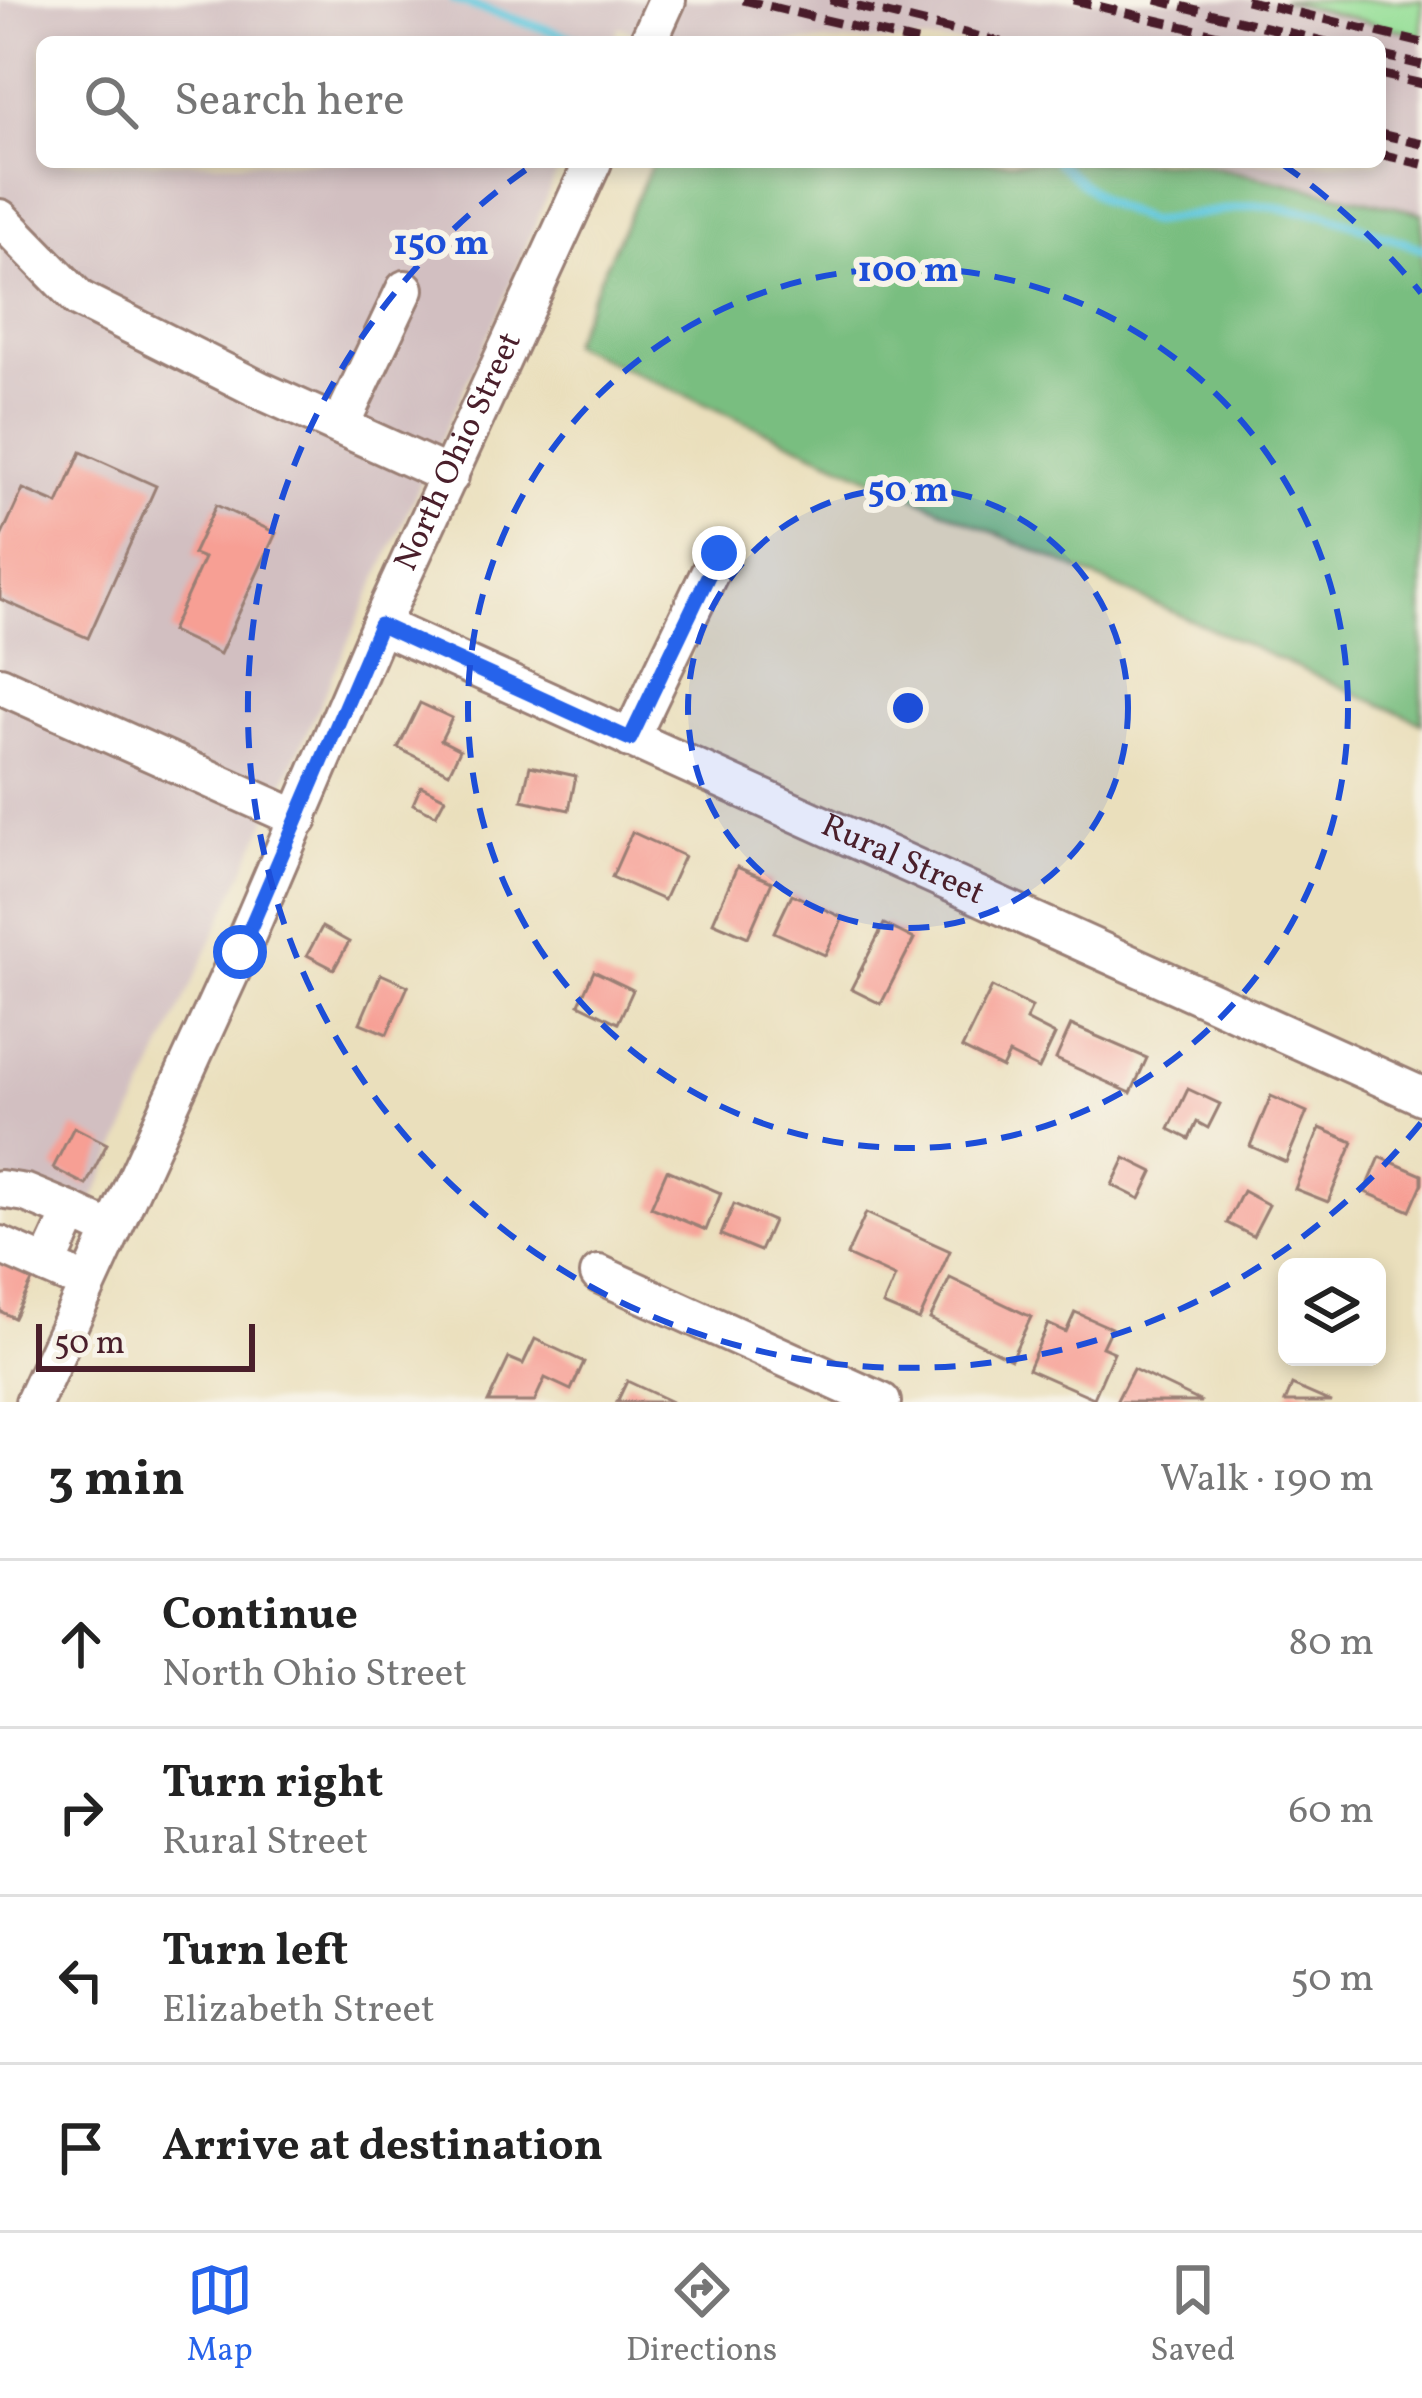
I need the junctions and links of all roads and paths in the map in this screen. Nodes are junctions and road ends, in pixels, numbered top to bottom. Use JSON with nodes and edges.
{"nodes":[{"id":1,"x":667,"y":0,"type":"edge"},
{"id":2,"x":651,"y":36,"type":"edge"},
{"id":3,"x":590,"y":168,"type":"edge"},
{"id":4,"x":0,"y":218,"type":"edge"},
{"id":5,"x":405,"y":289,"type":"dead end"},
{"id":6,"x":340,"y":426,"type":"junction"},
{"id":7,"x":449,"y":476,"type":"junction"},
{"id":8,"x":719,"y":553,"type":"dead end"},
{"id":9,"x":380,"y":625,"type":"junction"},
{"id":10,"x":0,"y":686,"type":"edge"},
{"id":11,"x":630,"y":739,"type":"junction"},
{"id":12,"x":298,"y":819,"type":"junction"},
{"id":13,"x":1422,"y":1096,"type":"edge"},
{"id":14,"x":0,"y":1189,"type":"edge"},
{"id":15,"x":71,"y":1212,"type":"junction"},
{"id":16,"x":111,"y":1230,"type":"junction"},
{"id":17,"x":0,"y":1245,"type":"edge"},
{"id":18,"x":47,"y":1266,"type":"junction"},
{"id":19,"x":599,"y":1274,"type":"dead end"},
{"id":20,"x":87,"y":1284,"type":"junction"},
{"id":21,"x":34,"y":1402,"type":"edge"},
{"id":22,"x":883,"y":1402,"type":"edge"}],
"edges":[{"from":1,"to":2,"type":"street"},
{"from":3,"to":7,"type":"street","name":"North Ohio Street"},
{"from":4,"to":6,"type":"street"},
{"from":5,"to":6,"type":"street"},
{"from":6,"to":7,"type":"street"},
{"from":7,"to":9,"type":"street","name":"North Ohio Street"},
{"from":8,"to":11,"type":"street"},
{"from":9,"to":11,"type":"street","name":"Rural Street"},
{"from":9,"to":12,"type":"street","name":"North Ohio Street"},
{"from":10,"to":12,"type":"street"},
{"from":11,"to":13,"type":"street","name":"Rural Street"},
{"from":12,"to":16,"type":"street","name":"North Ohio Street"},
{"from":14,"to":15,"type":"street"},
{"from":15,"to":16,"type":"street"},
{"from":15,"to":18,"type":"street"},
{"from":16,"to":20,"type":"street","name":"North Ohio Street"},
{"from":17,"to":18,"type":"street"},
{"from":18,"to":20,"type":"street"},
{"from":19,"to":22,"type":"street"},
{"from":20,"to":21,"type":"street","name":"North Ohio Street"}]}
